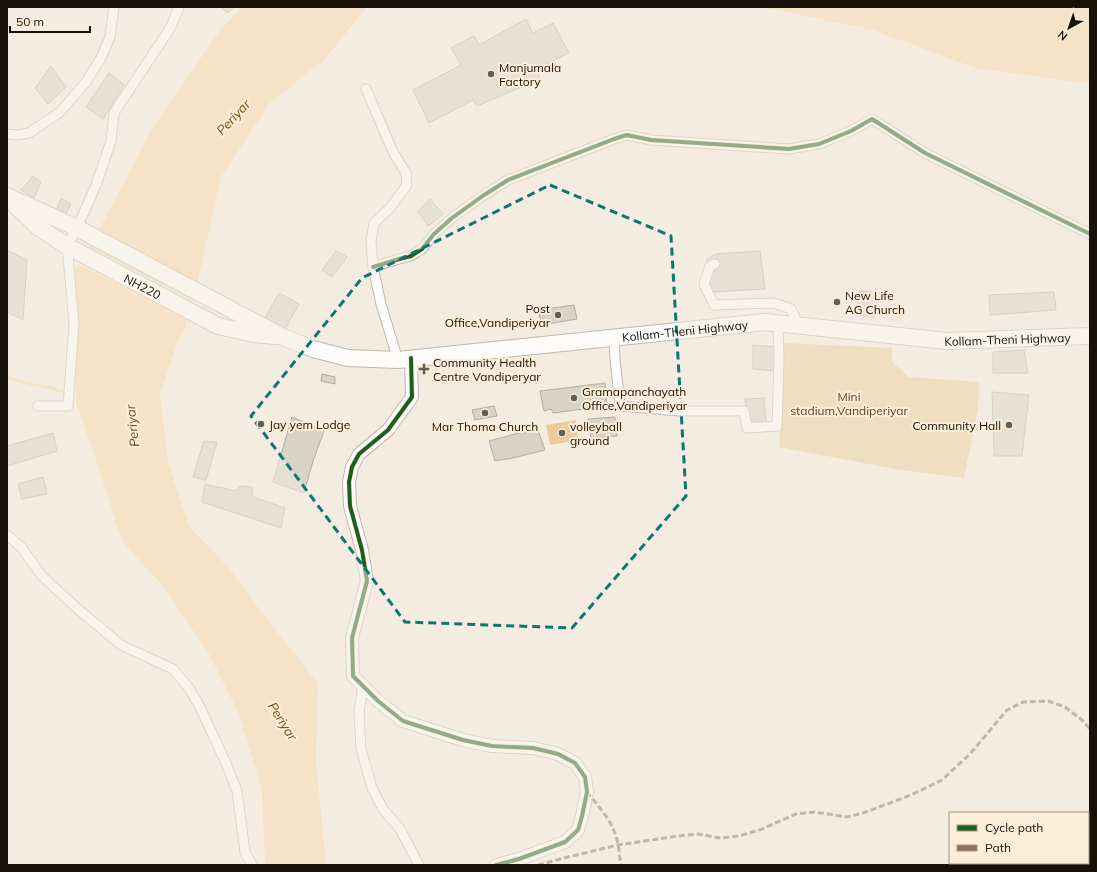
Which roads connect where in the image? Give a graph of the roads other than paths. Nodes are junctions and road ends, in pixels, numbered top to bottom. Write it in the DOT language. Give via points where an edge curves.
graph roads {
  1 [pos="114,7"];
  2 [pos="179,7"];
  3 [pos="366,89"];
  4 [pos="7,134"];
  5 [pos="7,197"];
  6 [pos="77,228"];
  7 [pos="1090,234"];
  8 [pos="67,246"];
  9 [pos="715,264"];
  10 [pos="373,267"];
  11 [pos="778,324"];
  12 [pos="799,326"];
  13 [pos="1090,336"];
  14 [pos="283,337"];
  15 [pos="614,338"];
  16 [pos="405,359"];
  17 [pos="38,406"];
  18 [pos="7,535"];
  19 [pos="363,686"];
  20 [pos="252,865"];
  21 [pos="419,865"];
  22 [pos="496,865"];
  1 -- 4 [label="street" via="110,37 86,82 60,112 28,133"];
  2 -- 6 [label="street" via="171,27 114,113 111,141 96,185"];
  3 -- 10 [label="street" via="406,173 407,185 390,208 374,223 371,241"];
  5 -- 6 [label="highway, NH220"];
  5 -- 8 [label="highway" via="38,226"];
  6 -- 8 [label="street"];
  6 -- 14 [label="highway, NH220"];
  7 -- 10 [label="street" via="925,153 872,119 819,144 789,149 651,140 627,135 508,180 452,218 412,256"];
  8 -- 14 [label="highway, NH220" via="218,326"];
  8 -- 17 [label="street" via="74,323 68,406"];
  9 -- 12 [label="street" via="710,266 704,284 714,305 774,303 791,309"];
  10 -- 16 [label="street" via="381,304"];
  11 -- 12 [label="highway, Kollam-Theni Highway"];
  11 -- 15 [label="highway, Kollam-Theni Highway" via="765,322"];
  11 -- 15 [label="street" via="777,426 772,427 747,428 744,411 680,411 620,406"];
  12 -- 13 [label="highway, Kollam-Theni Highway" via="947,341"];
  14 -- 16 [label="highway, Kollam-Theni Highway" via="313,349 348,358"];
  15 -- 16 [label="highway, Kollam-Theni Highway"];
  16 -- 19 [label="street" via="412,397 388,430 358,454 349,482 350,506 367,581 352,638 353,676"];
  18 -- 20 [label="street" via="21,547 42,576 79,610 121,645 173,669 189,688 237,791 245,852"];
  19 -- 21 [label="street" via="359,711 361,749 366,770 383,809 400,829"];
  19 -- 22 [label="street" via="403,721 463,740 492,746 533,748 558,754 575,763 585,777 587,792 578,830 565,842"];
}
